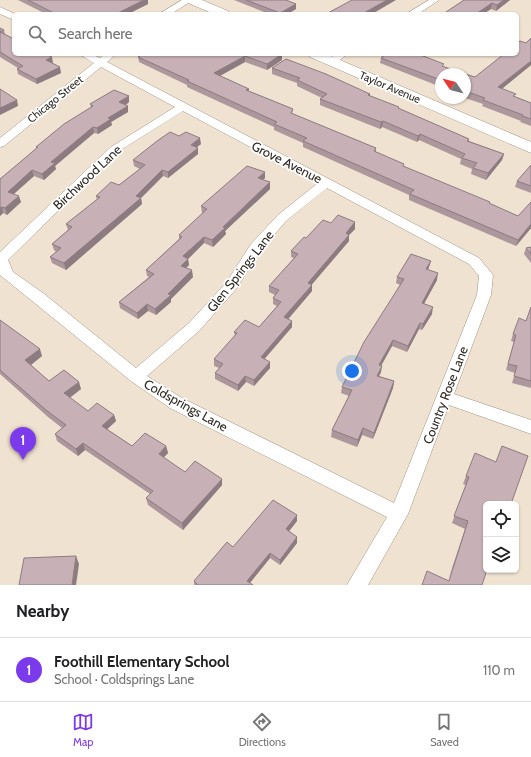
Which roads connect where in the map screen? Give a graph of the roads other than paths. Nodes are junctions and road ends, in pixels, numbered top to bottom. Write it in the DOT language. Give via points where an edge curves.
graph roads {
  1 [pos="190,0"];
  2 [pos="435,0"];
  3 [pos="0,10"];
  4 [pos="168,12"];
  5 [pos="219,12"];
  6 [pos="414,12"];
  7 [pos="12,16"];
  8 [pos="88,56"];
  9 [pos="108,56"];
  10 [pos="326,56"];
  11 [pos="337,58"];
  12 [pos="100,62"];
  13 [pos="182,107"];
  14 [pos="0,144"];
  15 [pos="531,148"];
  16 [pos="327,182"];
  17 [pos="1,259"];
  18 [pos="486,275"];
  19 [pos="136,377"];
  20 [pos="444,397"];
  21 [pos="531,427"];
  22 [pos="399,514"];
  23 [pos="357,585"];
  1 -- 4 [label="street"];
  1 -- 5 [label="street"];
  2 -- 6 [label="street"];
  3 -- 7 [label="street"];
  8 -- 12 [label="street, Grove Avenue"];
  9 -- 12 [label="street, Chicago Street"];
  10 -- 11 [label="street, Taylor Avenue"];
  11 -- 15 [label="street, Taylor Avenue"];
  12 -- 13 [label="street, Grove Avenue"];
  12 -- 14 [label="street, Chicago Street"];
  13 -- 16 [label="street, Grove Avenue"];
  13 -- 17 [label="street, Birchwood Lane" via="115,149"];
  16 -- 18 [label="street, Grove Avenue" via="474,261"];
  16 -- 19 [label="street, Glen Springs Lane" via="282,218 256,247 231,286 194,327"];
  17 -- 19 [label="street, Coldsprings Lane" via="6,275 38,297"];
  18 -- 20 [label="street, Country Rose Lane" via="484,295"];
  19 -- 22 [label="street, Coldsprings Lane" via="176,403"];
  20 -- 21 [label="street"];
  20 -- 22 [label="street, Country Rose Lane"];
  22 -- 23 [label="street, Country Rose Lane"];
}
